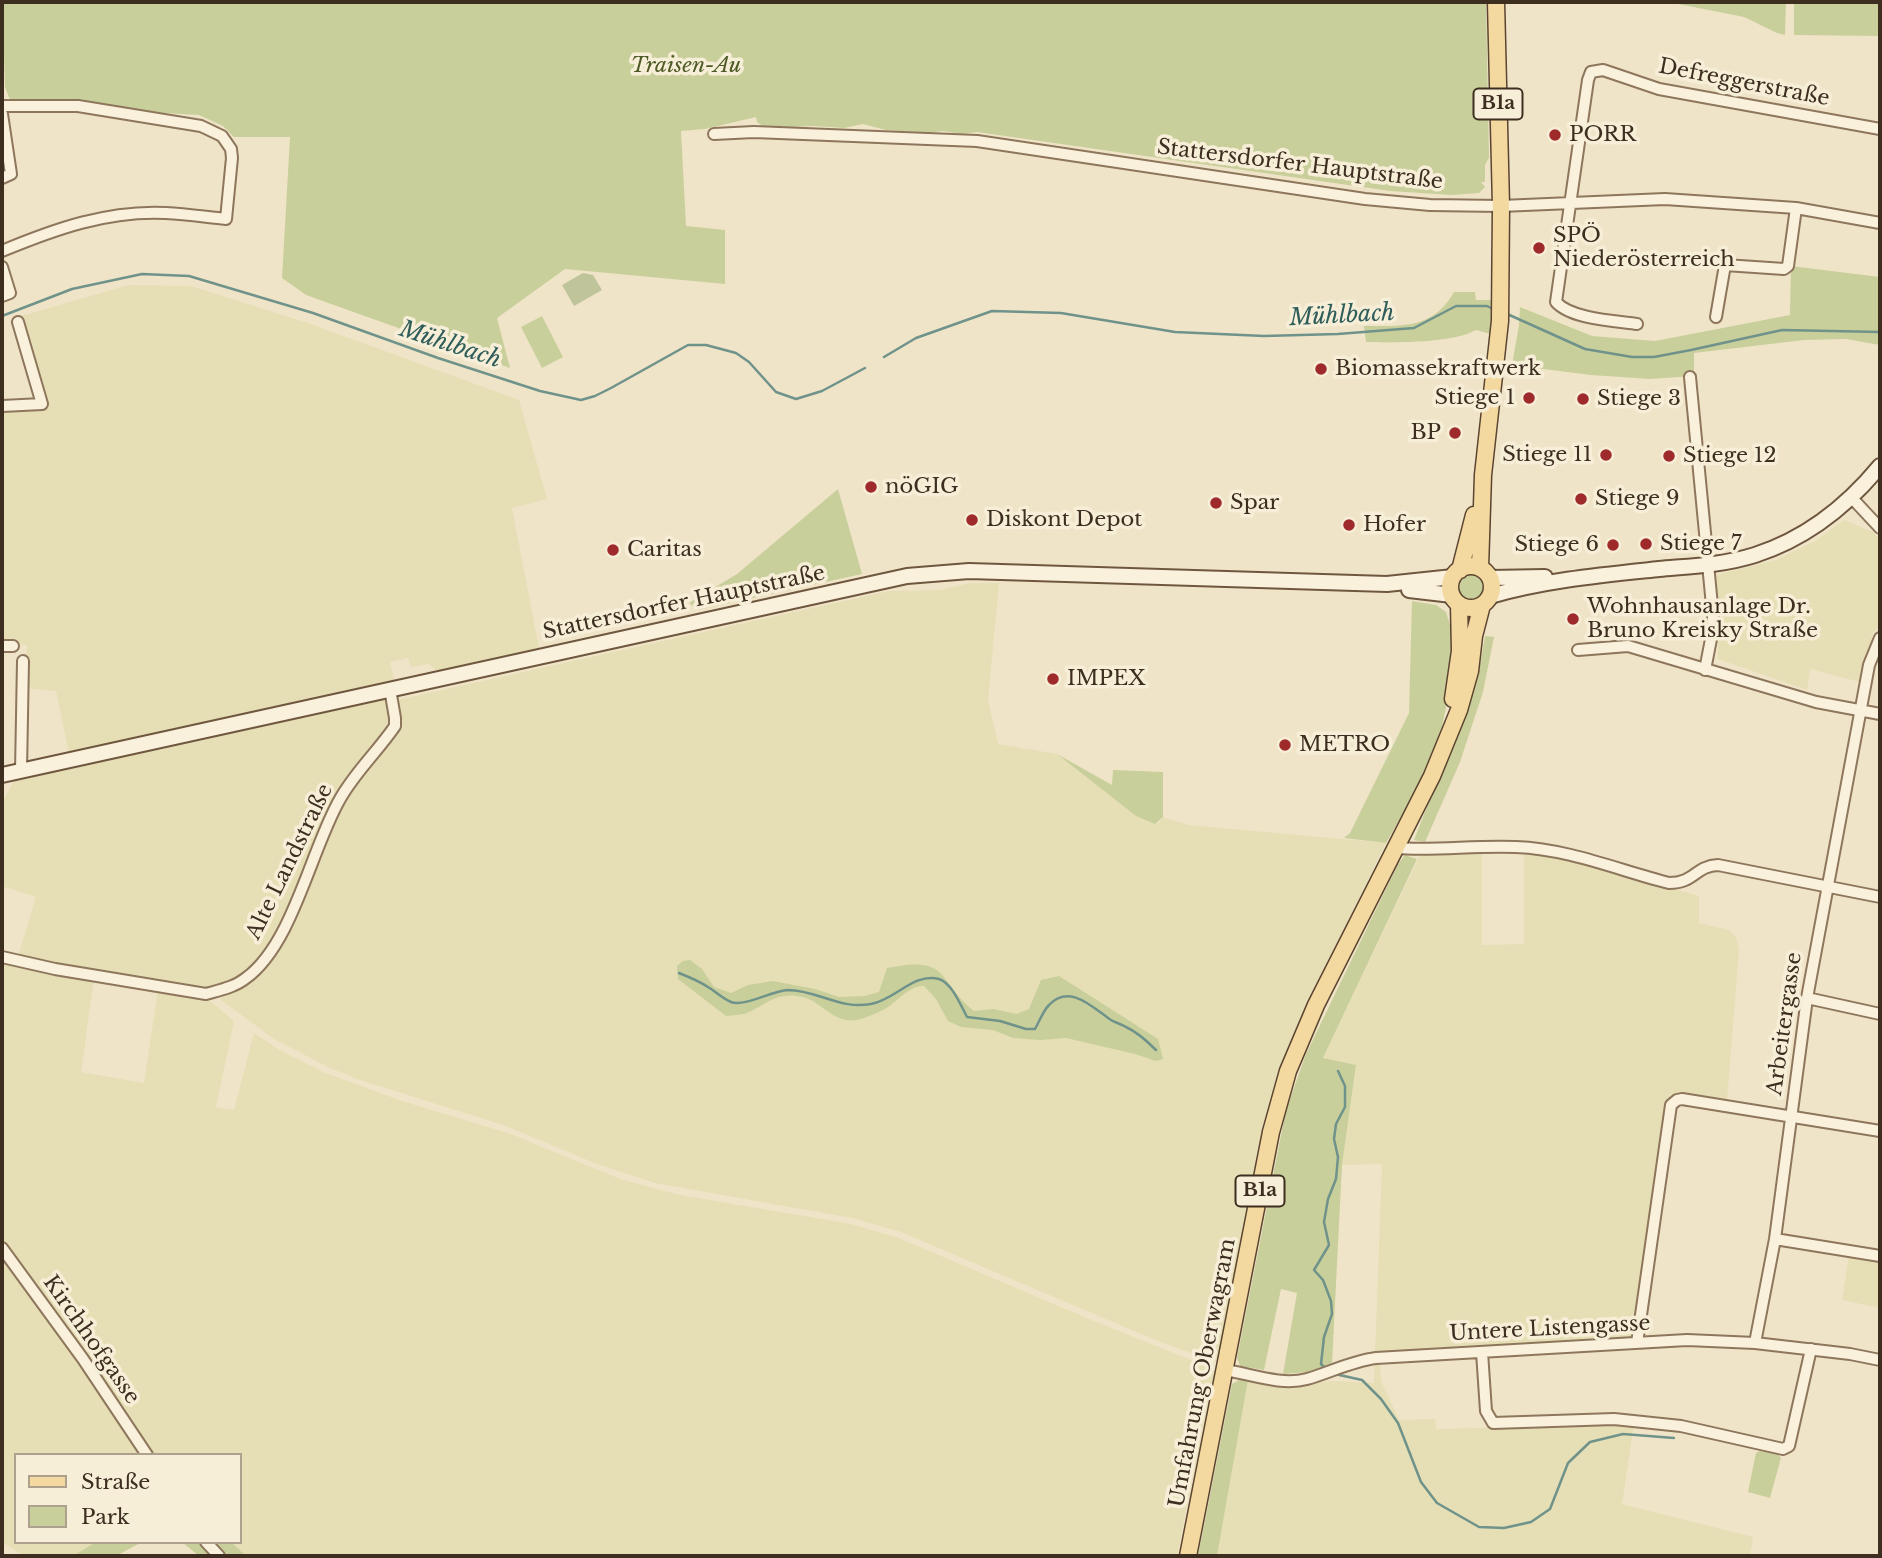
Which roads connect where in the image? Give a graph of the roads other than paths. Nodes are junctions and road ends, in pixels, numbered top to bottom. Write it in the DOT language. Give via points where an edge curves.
graph roads {
  1 [pos="1496,2"];
  2 [pos="2,106"];
  3 [pos="2,114"];
  4 [pos="1880,128"];
  5 [pos="714,134"];
  6 [pos="2,178"];
  7 [pos="1570,201"];
  8 [pos="1501,206"];
  9 [pos="1796,208"];
  10 [pos="1880,223"];
  11 [pos="2,251"];
  12 [pos="2,267"];
  13 [pos="6,295"];
  14 [pos="1716,317"];
  15 [pos="18,322"];
  16 [pos="1637,324"];
  17 [pos="1690,377"];
  18 [pos="2,406"];
  19 [pos="1880,466"];
  20 [pos="1483,475"];
  21 [pos="1852,497"];
  22 [pos="1880,528"];
  23 [pos="1708,566"];
  24 [pos="1456,573"];
  25 [pos="1485,573"];
  26 [pos="1561,579"];
  27 [pos="1387,584"];
  28 [pos="1456,599"];
  29 [pos="1486,601"];
  30 [pos="1880,638"];
  31 [pos="1578,650"];
  32 [pos="23,661"];
  33 [pos="1705,670"];
  34 [pos="390,689"];
  35 [pos="1455,709"];
  36 [pos="1861,712"];
  37 [pos="1880,714"];
  38 [pos="21,771"];
  39 [pos="2,775"];
  40 [pos="1396,848"];
  41 [pos="1826,886"];
  42 [pos="1880,897"];
  43 [pos="2,957"];
  44 [pos="1807,998"];
  45 [pos="1880,1014"];
  46 [pos="1791,1115"];
  47 [pos="1880,1131"];
  48 [pos="1775,1239"];
  49 [pos="2,1248"];
  50 [pos="1880,1256"];
  51 [pos="1637,1343"];
  52 [pos="1755,1343"];
  53 [pos="1811,1349"];
  54 [pos="1482,1352"];
  55 [pos="1880,1360"];
  56 [pos="1225,1370"];
  57 [pos="146,1453"];
  58 [pos="1188,1556"];
  1 -- 8 [label="main road, B1a"];
  2 -- 11 [label="street" via="78,106 201,126 222,136 232,158 226,219 165,213 107,216"];
  3 -- 6 [label="street" via="11,174"];
  4 -- 7 [label="street, Defreggerstraße" via="1659,89 1603,70 1593,71"];
  5 -- 8 [label="street, Stattersdorfer Hauptstraße" via="977,141 1365,199"];
  7 -- 8 [label="street, Stattersdorfer Hauptstraße"];
  7 -- 9 [label="street, Stattersdorfer Hauptstraße" via="1665,199"];
  7 -- 16 [label="street" via="1556,302 1574,314"];
  8 -- 20 [label="main road, B1a" via="1500,321"];
  9 -- 10 [label="street, Stattersdorfer Hauptstraße"];
  9 -- 14 [label="street" via="1788,266 1725,265"];
  12 -- 13 [label="street"];
  15 -- 18 [label="street" via="42,404"];
  17 -- 23 [label="street"];
  19 -- 21 [label="main road"];
  20 -- 24 [label="main road, B1a"];
  20 -- 25 [label="main road, B1a"];
  21 -- 22 [label="street"];
  21 -- 23 [label="main road" via="1824,520 1780,545"];
  23 -- 26 [label="main road"];
  23 -- 33 [label="street" via="1713,616"];
  24 -- 25 [label="main road" via="1469,566"];
  24 -- 27 [label="main road, Stattersdorfer Hauptstraße"];
  24 -- 28 [label="main road, B1a" via="1451,583"];
  25 -- 26 [label="main road"];
  25 -- 29 [label="main road, B1a" via="1492,584"];
  26 -- 29 [label="main road"];
  27 -- 28 [label="main road, Stattersdorfer Hauptstraße"];
  27 -- 34 [label="main road, Stattersdorfer Hauptstraße" via="969,571 906,576"];
  28 -- 29 [label="main road" via="1471,608"];
  28 -- 35 [label="main road, B1a" via="1460,651"];
  29 -- 35 [label="main road, B1a" via="1474,636 1470,671"];
  30 -- 36 [label="street, Arbeitergasse" via="1869,665"];
  31 -- 33 [label="street" via="1628,646"];
  32 -- 38 [label="street"];
  33 -- 36 [label="street"];
  34 -- 38 [label="main road, Stattersdorfer Hauptstraße"];
  34 -- 43 [label="street, Alte Landstraße" via="395,726 339,799 291,915 269,954 245,979 206,994"];
  35 -- 40 [label="main road, B1a" via="1432,776"];
  36 -- 37 [label="street"];
  36 -- 41 [label="street, Arbeitergasse"];
  38 -- 39 [label="main road, Stattersdorfer Hauptstraße"];
  40 -- 41 [label="street" via="1543,849 1669,883 1689,879 1706,865 1718,865"];
  40 -- 56 [label="main road, Umfahrung Oberwagram / B1a" via="1316,1005 1288,1071 1271,1132"];
  41 -- 42 [label="street"];
  41 -- 44 [label="street, Arbeitergasse"];
  44 -- 45 [label="street"];
  44 -- 46 [label="street, Arbeitergasse"];
  46 -- 47 [label="street"];
  46 -- 48 [label="street, Arbeitergasse"];
  46 -- 51 [label="street" via="1679,1099 1671,1105"];
  48 -- 50 [label="street"];
  48 -- 52 [label="street, Arbeitergasse"];
  49 -- 57 [label="street, Kirchhofgasse"];
  51 -- 52 [label="street, Untere Listengasse"];
  51 -- 54 [label="street, Untere Listengasse"];
  52 -- 53 [label="street, Untere Listengasse"];
  53 -- 54 [label="street" via="1787,1448 1681,1426 1614,1419 1493,1423 1486,1411"];
  53 -- 55 [label="street, Untere Listengasse"];
  54 -- 56 [label="street, Untere Listengasse" via="1376,1358 1307,1379"];
  56 -- 58 [label="main road, Umfahrung Oberwagram / B1a"];
}
